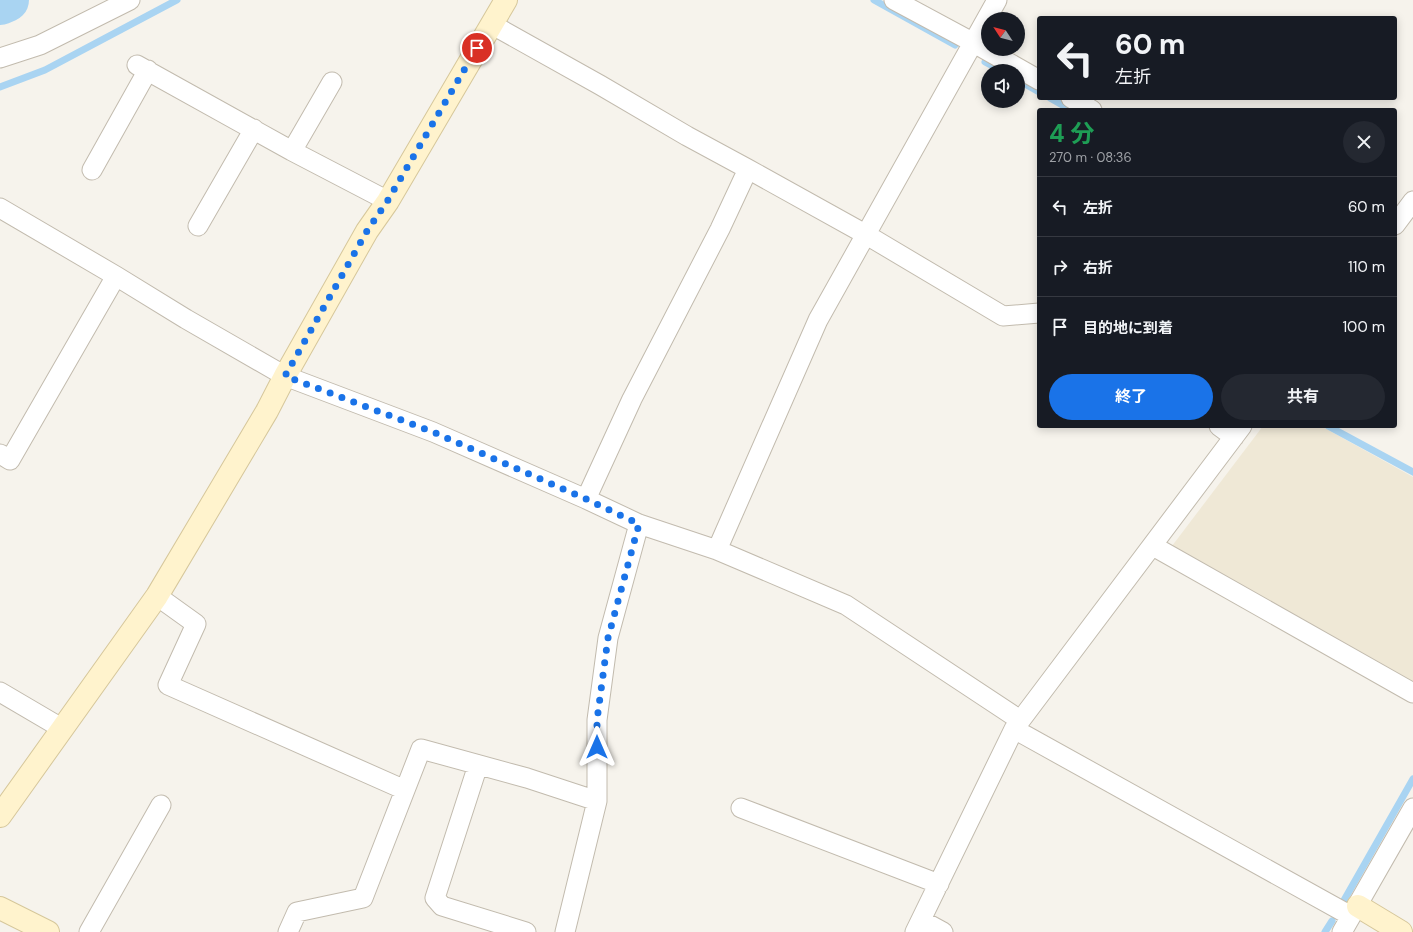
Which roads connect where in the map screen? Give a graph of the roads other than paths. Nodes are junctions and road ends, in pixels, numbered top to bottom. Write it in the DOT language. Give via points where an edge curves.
graph roads {
  1 [pos="130,0"];
  2 [pos="506,0"];
  3 [pos="894,0"];
  4 [pos="997,0"];
  5 [pos="491,24"];
  6 [pos="974,43"];
  7 [pos="0,58"];
  8 [pos="1037,79"];
  9 [pos="332,82"];
  10 [pos="1074,100"];
  11 [pos="1088,108"];
  12 [pos="254,129"];
  13 [pos="292,151"];
  14 [pos="748,169"];
  15 [pos="92,170"];
  16 [pos="388,200"];
  17 [pos="1413,201"];
  18 [pos="0,208"];
  19 [pos="1403,223"];
  20 [pos="198,226"];
  21 [pos="865,234"];
  22 [pos="116,276"];
  23 [pos="1037,314"];
  24 [pos="285,376"];
  25 [pos="1232,430"];
  26 [pos="0,454"];
  27 [pos="586,499"];
  28 [pos="639,524"];
  29 [pos="1152,546"];
  30 [pos="717,550"];
  31 [pos="157,596"];
  32 [pos="0,692"];
  33 [pos="1413,693"];
  34 [pos="1017,725"];
  35 [pos="63,729"];
  36 [pos="478,765"];
  37 [pos="405,790"];
  38 [pos="597,801"];
  39 [pos="161,805"];
  40 [pos="741,808"];
  41 [pos="1413,808"];
  42 [pos="0,816"];
  43 [pos="939,884"];
  44 [pos="0,908"];
  45 [pos="1350,918"];
  46 [pos="918,926"];
  47 [pos="48,932"];
  48 [pos="89,932"];
  49 [pos="288,932"];
  50 [pos="526,932"];
  51 [pos="565,932"];
  52 [pos="943,932"];
  53 [pos="1401,932"];
  1 -- 7 [label="street" via="40,45"];
  2 -- 5 [label="street"];
  3 -- 6 [label="street"];
  4 -- 6 [label="street"];
  5 -- 14 [label="street"];
  5 -- 16 [label="street"];
  6 -- 8 [label="street"];
  6 -- 21 [label="street"];
  9 -- 13 [label="street"];
  10 -- 11 [label="street"];
  12 -- 13 [label="street"];
  12 -- 15 [label="street" via="143,68"];
  12 -- 20 [label="street"];
  13 -- 16 [label="street"];
  14 -- 21 [label="street"];
  14 -- 27 [label="street" via="720,229 632,399"];
  16 -- 24 [label="street" via="367,231"];
  17 -- 19 [label="street"];
  18 -- 22 [label="street"];
  21 -- 23 [label="street" via="1003,316"];
  21 -- 30 [label="street" via="818,320"];
  22 -- 24 [label="street"];
  22 -- 26 [label="street" via="10,460"];
  24 -- 27 [label="street" via="433,432"];
  24 -- 31 [label="street" via="268,411"];
  25 -- 29 [label="street"];
  27 -- 28 [label="street"];
  28 -- 30 [label="street"];
  28 -- 38 [label="street" via="608,638 597,720"];
  29 -- 33 [label="street"];
  29 -- 34 [label="street"];
  30 -- 34 [label="street" via="846,604"];
  31 -- 35 [label="street"];
  31 -- 37 [label="street" via="196,624 168,685"];
  32 -- 35 [label="street"];
  34 -- 43 [label="street"];
  34 -- 45 [label="street"];
  35 -- 42 [label="street"];
  36 -- 37 [label="street" via="421,748"];
  36 -- 38 [label="street"];
  36 -- 50 [label="street" via="435,898 442,906"];
  37 -- 49 [label="street" via="363,898 297,912"];
  38 -- 51 [label="street"];
  39 -- 48 [label="street"];
  40 -- 43 [label="street"];
  41 -- 45 [label="street"];
  43 -- 46 [label="street"];
  44 -- 47 [label="street"];
  45 -- 53 [label="street"];
  46 -- 52 [label="street"];
}
